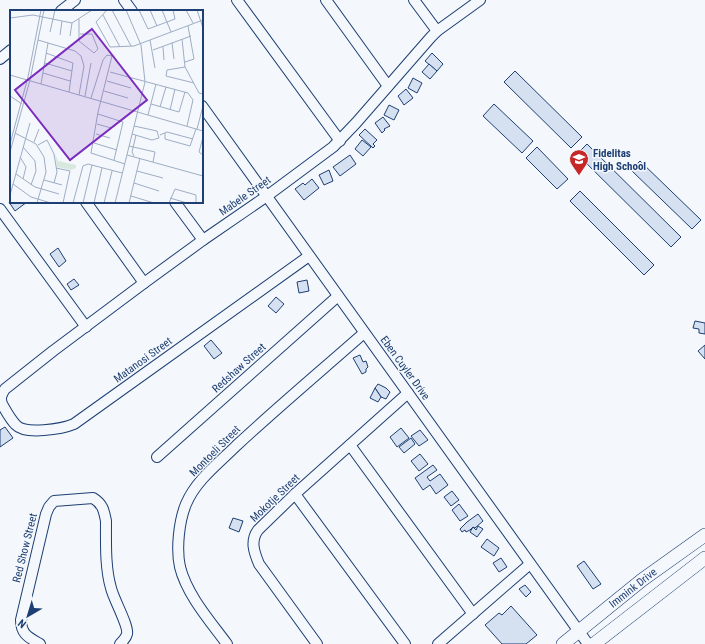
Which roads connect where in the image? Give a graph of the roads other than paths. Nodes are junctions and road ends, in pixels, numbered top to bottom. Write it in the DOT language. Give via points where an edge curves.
graph roads {
  1 [pos="75,0"];
  2 [pos="124,0"];
  3 [pos="238,0"];
  4 [pos="326,0"];
  5 [pos="414,0"];
  6 [pos="480,0"];
  7 [pos="62,10"];
  8 [pos="131,10"];
  9 [pos="437,31"];
  10 [pos="10,51"];
  11 [pos="0,59"];
  12 [pos="388,86"];
  13 [pos="203,107"];
  14 [pos="340,141"];
  15 [pos="267,196"];
  16 [pos="87,203"];
  17 [pos="176,203"];
  18 [pos="0,209"];
  19 [pos="203,240"];
  20 [pos="309,256"];
  21 [pos="144,284"];
  22 [pos="338,296"];
  23 [pos="86,327"];
  24 [pos="364,333"];
  25 [pos="5,390"];
  26 [pos="408,393"];
  27 [pos="350,445"];
  28 [pos="157,457"];
  29 [pos="295,494"];
  30 [pos="705,535"];
  31 [pos="705,558"];
  32 [pos="530,564"];
  33 [pos="473,614"];
  34 [pos="578,631"];
  35 [pos="40,644"];
  36 [pos="120,644"];
  37 [pos="227,644"];
  38 [pos="317,644"];
  39 [pos="405,644"];
  40 [pos="438,644"];
  41 [pos="563,644"];
  42 [pos="588,644"];
  43 [pos="594,644"];
  1 -- 7 [label="street"];
  2 -- 8 [label="street"];
  3 -- 14 [label="street"];
  4 -- 12 [label="street"];
  5 -- 9 [label="street"];
  6 -- 9 [label="street, Mabele Street"];
  9 -- 12 [label="street, Mabele Street"];
  10 -- 11 [label="street"];
  12 -- 14 [label="street, Mabele Street"];
  13 -- 15 [label="street, Eben Cuyler Drive"];
  14 -- 15 [label="street, Mabele Street"];
  15 -- 19 [label="street, Mabele Street"];
  15 -- 20 [label="street, Eben Cuyler Drive"];
  16 -- 21 [label="street"];
  17 -- 19 [label="street"];
  18 -- 23 [label="street"];
  19 -- 21 [label="street, Mabele Street"];
  20 -- 22 [label="street, Eben Cuyler Drive"];
  20 -- 25 [label="street, Matanosi Street" via="74,424 61,429 26,430 16,427 0,400"];
  21 -- 23 [label="street, Mabele Street"];
  22 -- 24 [label="street, Eben Cuyler Drive"];
  22 -- 28 [label="street, Redshaw Street"];
  23 -- 25 [label="street, Mabele Street"];
  24 -- 26 [label="street, Eben Cuyler Drive"];
  24 -- 37 [label="street, Montoeli Street" via="257,426 206,475 186,503 179,540 180,566 184,581"];
  26 -- 27 [label="street, Mokotje Street"];
  26 -- 32 [label="street, Eben Cuyler Drive"];
  27 -- 29 [label="street, Mokotje Street"];
  27 -- 33 [label="street"];
  29 -- 38 [label="street, Mokotje Street" via="258,530 253,547 259,564"];
  29 -- 39 [label="street"];
  30 -- 34 [label="main road, Immink Drive" via="642,580"];
  31 -- 43 [label="main road, Immink Drive"];
  32 -- 33 [label="street"];
  32 -- 34 [label="street, Eben Cuyler Drive"];
  33 -- 40 [label="street"];
  34 -- 41 [label="main road, Immink Drive"];
  34 -- 42 [label="street, Eben Cuyler Drive"];
  35 -- 36 [label="street, Red Show Street" via="23,632 21,620 46,514 54,501 93,498 104,511 109,579 126,627 127,634"];
}
